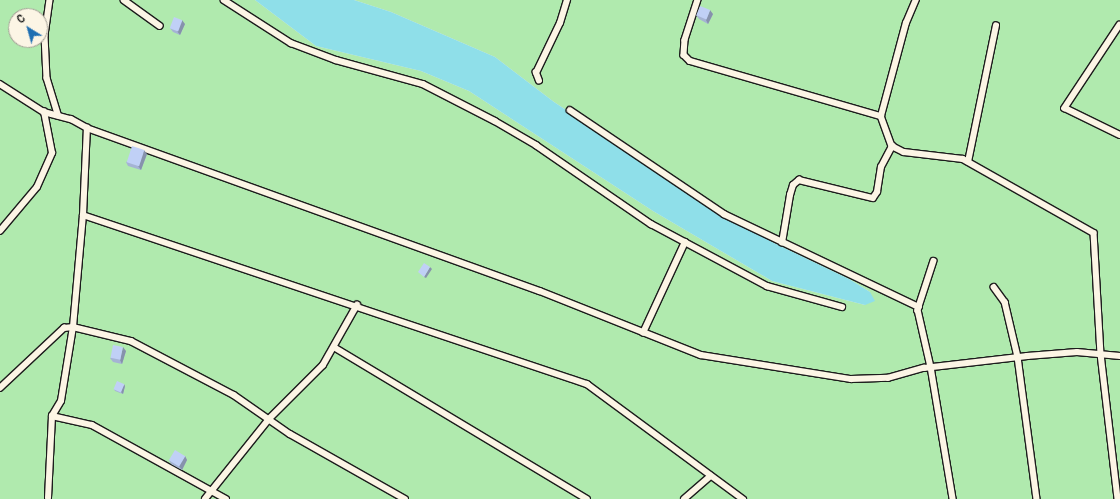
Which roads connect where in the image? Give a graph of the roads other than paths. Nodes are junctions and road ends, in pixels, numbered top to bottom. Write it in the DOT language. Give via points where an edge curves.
graph roads {
  1 [pos="50,0"];
  2 [pos="124,0"];
  3 [pos="224,0"];
  4 [pos="567,0"];
  5 [pos="698,0"];
  6 [pos="916,0"];
  7 [pos="1120,25"];
  8 [pos="160,26"];
  9 [pos="996,26"];
  10 [pos="539,81"];
  11 [pos="0,84"];
  12 [pos="570,110"];
  13 [pos="44,112"];
  14 [pos="58,115"];
  15 [pos="881,116"];
  16 [pos="87,128"];
  17 [pos="1120,135"];
  18 [pos="892,146"];
  19 [pos="968,162"];
  20 [pos="83,215"];
  21 [pos="0,231"];
  22 [pos="685,242"];
  23 [pos="782,243"];
  24 [pos="934,261"];
  25 [pos="994,287"];
  26 [pos="357,305"];
  27 [pos="842,307"];
  28 [pos="919,307"];
  29 [pos="73,327"];
  30 [pos="643,333"];
  31 [pos="334,347"];
  32 [pos="1101,354"];
  33 [pos="1120,356"];
  34 [pos="1018,357"];
  35 [pos="931,367"];
  36 [pos="0,388"];
  37 [pos="52,416"];
  38 [pos="269,419"];
  39 [pos="710,476"];
  40 [pos="212,491"];
  41 [pos="48,498"];
  42 [pos="205,499"];
  43 [pos="226,499"];
  44 [pos="405,499"];
  45 [pos="587,499"];
  46 [pos="684,499"];
  47 [pos="743,499"];
  48 [pos="953,499"];
  49 [pos="1037,499"];
  50 [pos="1118,499"];
  1 -- 14 [label="lane" via="45,36 47,78"];
  2 -- 8 [label="lane"];
  3 -- 22 [label="lane" via="291,43 336,60 423,84 495,121 536,145 651,224"];
  4 -- 10 [label="lane" via="560,23 536,73"];
  5 -- 15 [label="lane" via="684,40 684,55 690,61"];
  6 -- 15 [label="lane" via="906,23"];
  7 -- 17 [label="lane" via="1065,108"];
  9 -- 19 [label="lane"];
  11 -- 13 [label="lane"];
  12 -- 23 [label="lane" via="724,214"];
  13 -- 14 [label="lane"];
  13 -- 21 [label="lane" via="52,153 37,186"];
  14 -- 16 [label="lane"];
  15 -- 18 [label="lane"];
  16 -- 20 [label="lane"];
  16 -- 30 [label="lane" via="546,294"];
  18 -- 19 [label="lane" via="904,152 963,159"];
  18 -- 23 [label="lane" via="881,167 877,192 873,198 799,180 790,195"];
  19 -- 32 [label="lane" via="1094,233"];
  20 -- 26 [label="lane"];
  20 -- 29 [label="lane"];
  22 -- 27 [label="lane" via="767,286"];
  22 -- 30 [label="lane"];
  23 -- 28 [label="lane"];
  24 -- 28 [label="lane"];
  25 -- 34 [label="lane" via="1005,302"];
  26 -- 31 [label="lane"];
  26 -- 39 [label="lane" via="586,384"];
  28 -- 35 [label="lane"];
  29 -- 36 [label="lane" via="57,334"];
  29 -- 37 [label="lane" via="61,401"];
  29 -- 38 [label="lane" via="138,344 234,394"];
  30 -- 35 [label="lane" via="701,355 851,379 888,378"];
  31 -- 38 [label="lane" via="324,365"];
  31 -- 45 [label="lane"];
  32 -- 33 [label="lane"];
  32 -- 34 [label="lane" via="1077,352"];
  32 -- 50 [label="lane"];
  34 -- 35 [label="lane"];
  34 -- 49 [label="lane"];
  35 -- 48 [label="lane"];
  37 -- 40 [label="lane" via="92,425"];
  37 -- 41 [label="lane"];
  38 -- 40 [label="lane"];
  38 -- 44 [label="lane" via="290,434"];
  39 -- 46 [label="lane"];
  39 -- 47 [label="lane"];
  40 -- 42 [label="lane"];
  40 -- 43 [label="lane"];
}
